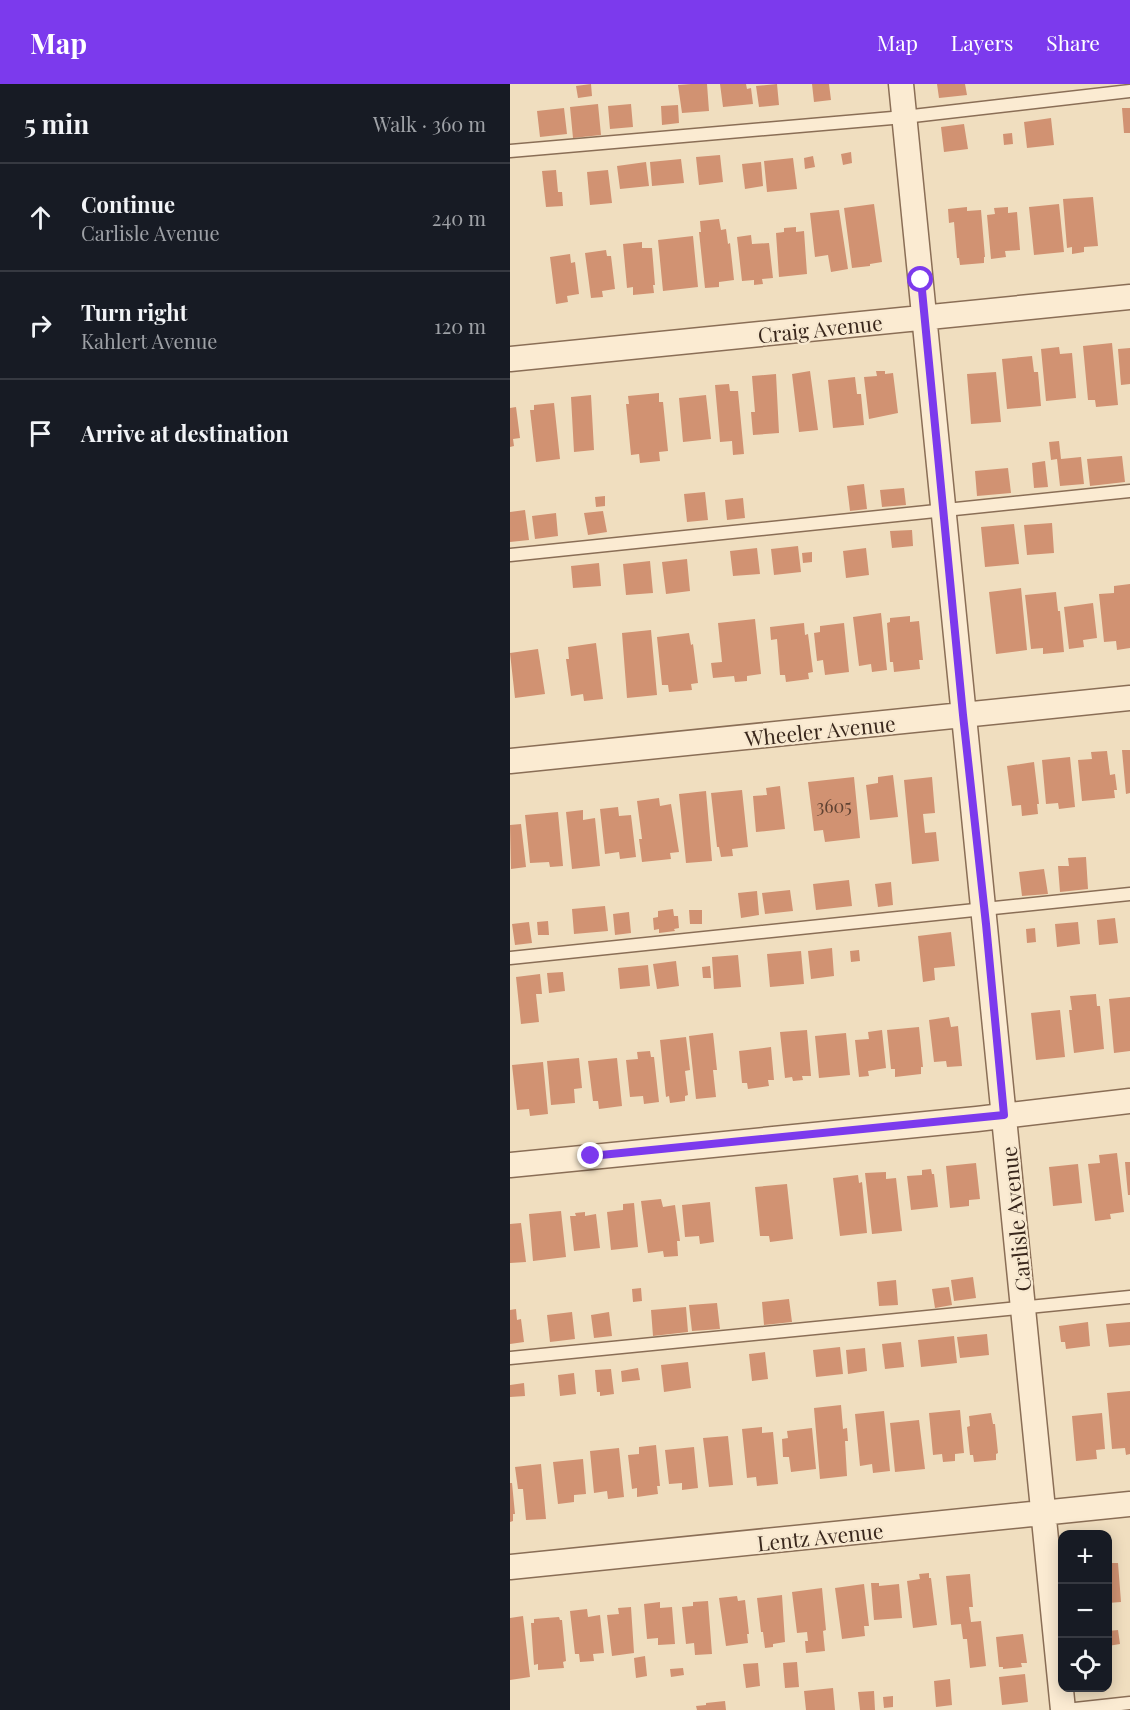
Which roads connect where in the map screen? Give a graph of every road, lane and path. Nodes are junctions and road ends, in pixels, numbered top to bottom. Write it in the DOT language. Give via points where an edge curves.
graph roads {
  1 [pos="901,84"];
  2 [pos="1130,91"];
  3 [pos="904,117"];
  4 [pos="510,151"];
  5 [pos="1130,297"];
  6 [pos="924,317"];
  7 [pos="510,359"];
  8 [pos="1130,491"];
  9 [pos="943,511"];
  10 [pos="510,555"];
  11 [pos="1130,698"];
  12 [pos="963,715"];
  13 [pos="510,761"];
  14 [pos="1130,894"];
  15 [pos="984,908"];
  16 [pos="510,958"];
  17 [pos="1130,1101"];
  18 [pos="1004,1115"];
  19 [pos="510,1165"];
  20 [pos="1130,1297"];
  21 [pos="1024,1307"];
  22 [pos="510,1358"];
  23 [pos="1130,1504"];
  24 [pos="1043,1513"];
  25 [pos="510,1567"];
  26 [pos="1130,1702"];
  27 [pos="1065,1710"];
  1 -- 3 [label="street, Carlisle Avenue"];
  2 -- 3 [label="lane"];
  3 -- 4 [label="lane"];
  3 -- 6 [label="street, Carlisle Avenue"];
  5 -- 6 [label="street, Craig Avenue"];
  6 -- 7 [label="street, Craig Avenue"];
  6 -- 9 [label="street, Carlisle Avenue"];
  8 -- 9 [label="lane"];
  9 -- 10 [label="lane"];
  9 -- 12 [label="street, Carlisle Avenue"];
  11 -- 12 [label="street, Wheeler Avenue"];
  12 -- 13 [label="street, Wheeler Avenue"];
  12 -- 15 [label="street, Carlisle Avenue"];
  14 -- 15 [label="lane"];
  15 -- 16 [label="lane"];
  15 -- 18 [label="street, Carlisle Avenue"];
  17 -- 18 [label="street"];
  18 -- 19 [label="street"];
  18 -- 21 [label="street, Carlisle Avenue"];
  20 -- 21 [label="lane"];
  21 -- 22 [label="lane"];
  21 -- 24 [label="street, Carlisle Avenue"];
  23 -- 24 [label="street, Lentz Avenue"];
  24 -- 25 [label="street, Lentz Avenue"];
  24 -- 27 [label="street, Carlisle Avenue"];
  26 -- 27 [label="lane"];
}
